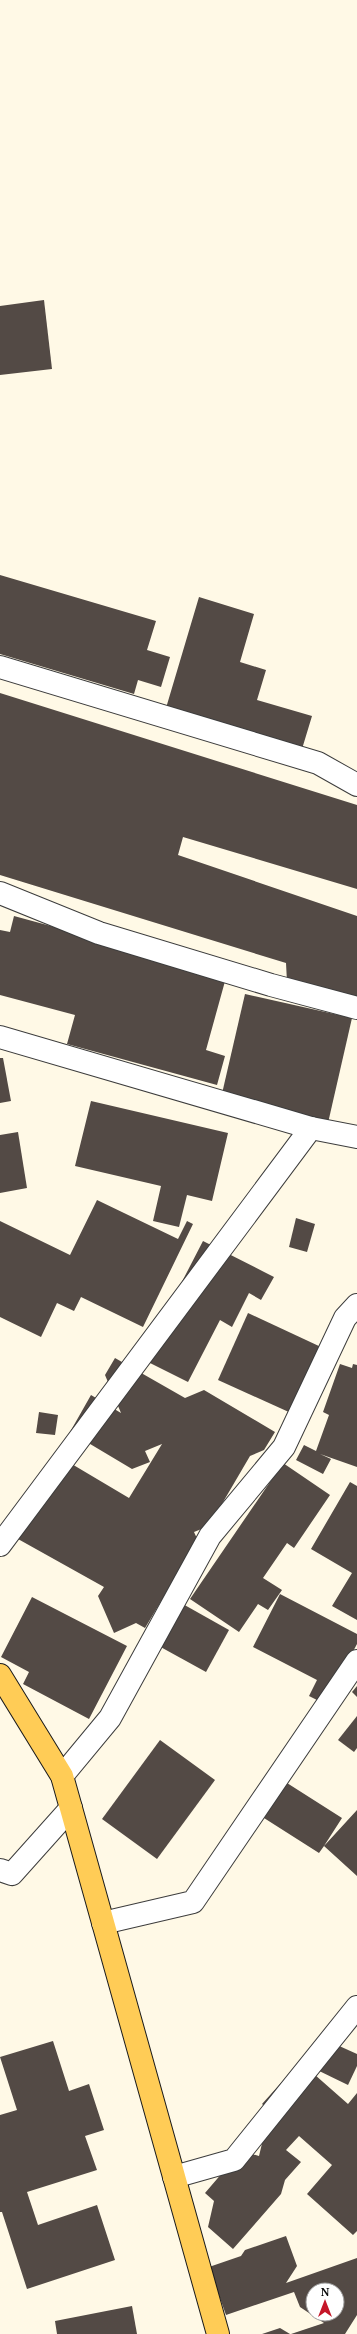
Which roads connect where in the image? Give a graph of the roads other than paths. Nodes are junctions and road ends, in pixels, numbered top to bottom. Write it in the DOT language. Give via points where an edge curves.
graph roads {
  1 [pos="0,667"];
  2 [pos="357,785"];
  3 [pos="0,893"];
  4 [pos="357,1008"];
  5 [pos="0,1037"];
  6 [pos="311,1128"];
  7 [pos="357,1136"];
  8 [pos="357,1305"];
  9 [pos="0,1545"];
  10 [pos="357,1661"];
  11 [pos="0,1675"];
  12 [pos="62,1776"];
  13 [pos="71,1808"];
  14 [pos="0,1870"];
  15 [pos="103,1923"];
  16 [pos="357,2007"];
  17 [pos="174,2177"];
  18 [pos="218,2334"];
  1 -- 2 [label="street" via="318,763"];
  3 -- 4 [label="street" via="99,933"];
  5 -- 6 [label="street"];
  6 -- 7 [label="street"];
  6 -- 9 [label="street"];
  8 -- 12 [label="street" via="345,1318 284,1446 210,1536 110,1718"];
  10 -- 15 [label="street" via="193,1902"];
  11 -- 12 [label="main road"];
  12 -- 13 [label="main road"];
  13 -- 14 [label="street" via="12,1874"];
  13 -- 15 [label="main road"];
  15 -- 17 [label="main road"];
  16 -- 17 [label="street" via="234,2160"];
  17 -- 18 [label="main road"];
}
